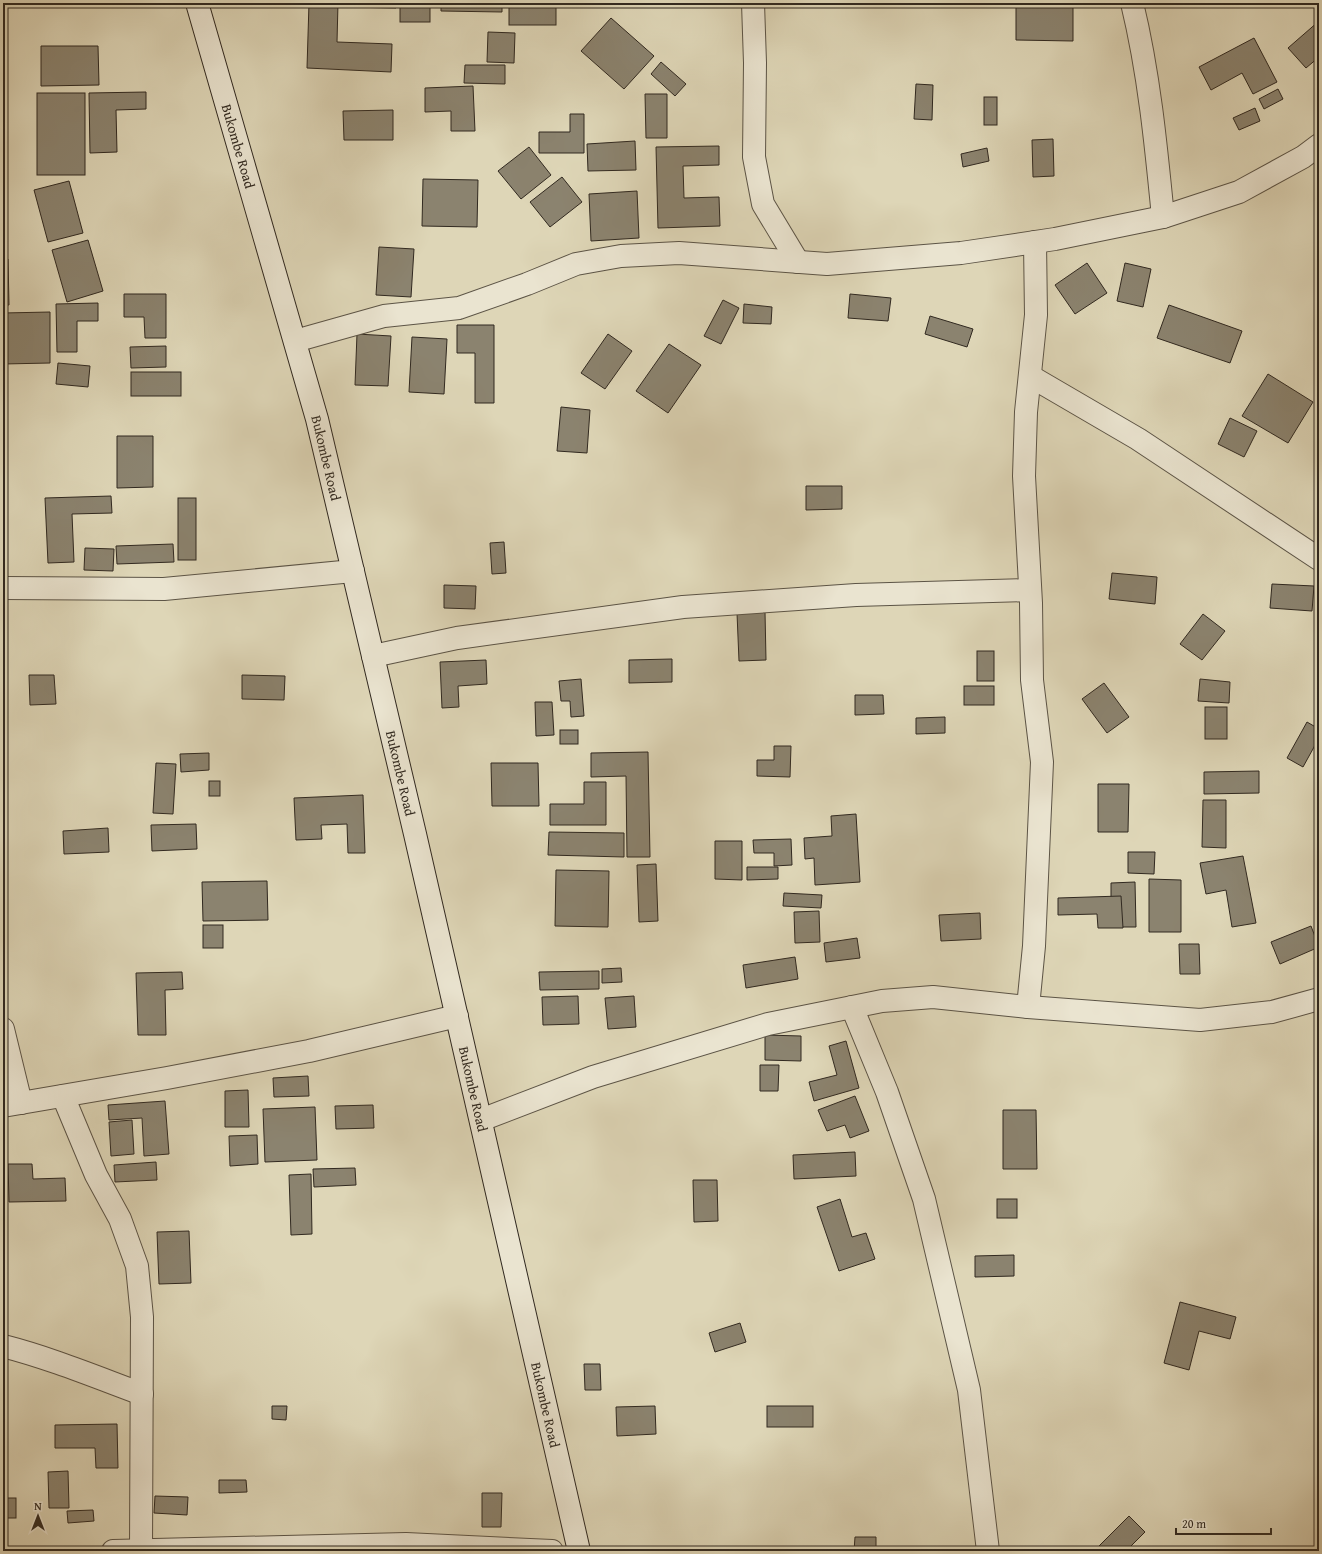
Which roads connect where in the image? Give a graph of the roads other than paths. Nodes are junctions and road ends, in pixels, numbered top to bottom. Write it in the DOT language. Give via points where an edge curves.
graph roads {
  1 [pos="197,3"];
  2 [pos="753,3"];
  3 [pos="1132,3"];
  4 [pos="1319,145"];
  5 [pos="1163,217"];
  6 [pos="1035,242"];
  7 [pos="798,262"];
  8 [pos="295,341"];
  9 [pos="1030,376"];
  10 [pos="1319,559"];
  11 [pos="353,571"];
  12 [pos="3,588"];
  13 [pos="1030,590"];
  14 [pos="373,656"];
  15 [pos="1319,999"];
  16 [pos="852,1007"];
  17 [pos="1028,1007"];
  18 [pos="457,1016"];
  19 [pos="3,1029"];
  20 [pos="63,1096"];
  21 [pos="12,1105"];
  22 [pos="481,1120"];
  23 [pos="3,1346"];
  24 [pos="142,1394"];
  25 [pos="451,1548"];
  26 [pos="151,1550"];
  27 [pos="113,1551"];
  28 [pos="552,1551"];
  29 [pos="579,1551"];
  30 [pos="988,1551"];
  1 -- 8 [label="street, Bukombe Road"];
  2 -- 7 [label="street" via="754,157 763,204"];
  3 -- 5 [label="street" via="1143,51"];
  4 -- 5 [label="street" via="1303,157 1239,192"];
  5 -- 6 [label="street"];
  6 -- 7 [label="street" via="953,254 827,264"];
  6 -- 9 [label="street" via="1036,316"];
  7 -- 8 [label="street" via="679,253 622,256 576,264 459,308 384,316"];
  8 -- 11 [label="street, Bukombe Road" via="317,418"];
  9 -- 10 [label="street" via="1138,439"];
  9 -- 13 [label="street" via="1024,476"];
  11 -- 12 [label="street" via="164,589"];
  11 -- 14 [label="street, Bukombe Road"];
  13 -- 14 [label="street" via="856,595 683,607 457,638"];
  13 -- 17 [label="street" via="1032,680 1042,762 1034,946"];
  14 -- 18 [label="street, Bukombe Road"];
  15 -- 17 [label="street" via="1272,1012 1200,1020"];
  16 -- 17 [label="street" via="882,1001 933,997"];
  16 -- 22 [label="street" via="768,1024 593,1077"];
  16 -- 30 [label="street" via="887,1092 924,1199 969,1390"];
  18 -- 20 [label="street" via="309,1051"];
  18 -- 22 [label="street, Bukombe Road"];
  19 -- 21 [label="street"];
  20 -- 21 [label="street"];
  20 -- 24 [label="street" via="96,1175 120,1219 137,1266 142,1317"];
  22 -- 29 [label="street, Bukombe Road"];
  23 -- 24 [label="street"];
  24 -- 26 [label="street"];
  25 -- 26 [label="street" via="406,1544"];
  25 -- 28 [label="street"];
  26 -- 27 [label="street"];
}
